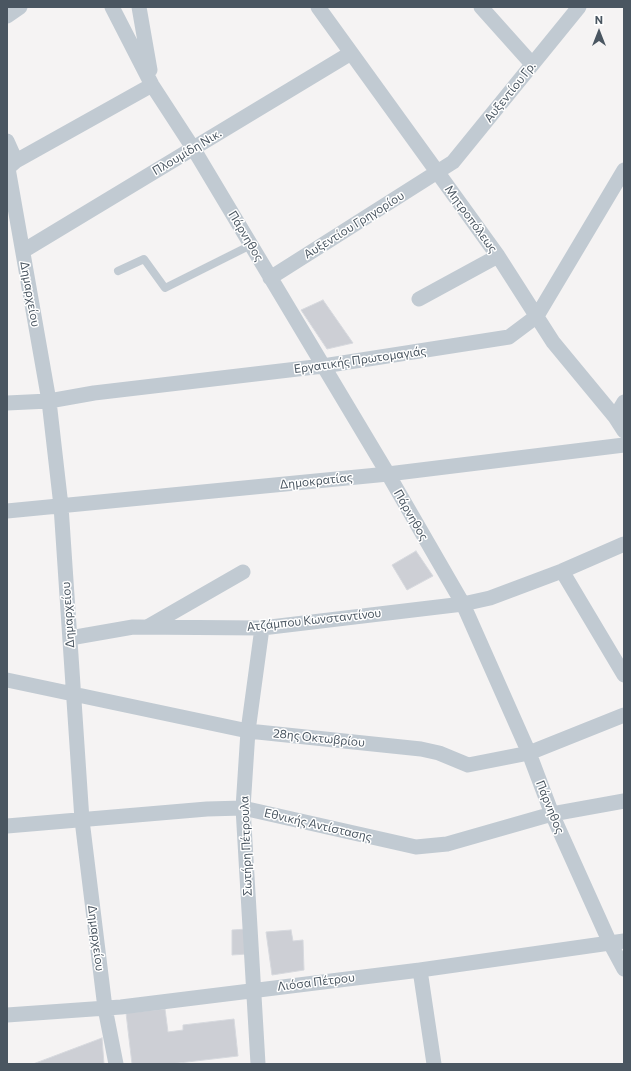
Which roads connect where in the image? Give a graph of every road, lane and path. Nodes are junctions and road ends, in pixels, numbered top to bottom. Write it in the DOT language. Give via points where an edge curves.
graph roads {
  1 [pos="20,7"];
  2 [pos="112,7"];
  3 [pos="139,7"];
  4 [pos="318,7"];
  5 [pos="481,7"];
  6 [pos="578,7"];
  7 [pos="7,16"];
  8 [pos="351,53"];
  9 [pos="532,64"];
  10 [pos="152,84"];
  11 [pos="7,141"];
  12 [pos="193,148"];
  13 [pos="10,166"];
  14 [pos="624,170"];
  15 [pos="438,172"];
  16 [pos="251,245"];
  17 [pos="23,251"];
  18 [pos="498,256"];
  19 [pos="118,271"];
  20 [pos="270,278"];
  21 [pos="418,299"];
  22 [pos="537,316"];
  23 [pos="323,366"];
  24 [pos="49,401"];
  25 [pos="624,402"];
  26 [pos="7,403"];
  27 [pos="615,417"];
  28 [pos="624,431"];
  29 [pos="624,445"];
  30 [pos="388,474"];
  31 [pos="61,506"];
  32 [pos="7,511"];
  33 [pos="624,544"];
  34 [pos="562,571"];
  35 [pos="243,572"];
  36 [pos="463,604"];
  37 [pos="148,627"];
  38 [pos="262,628"];
  39 [pos="70,638"];
  40 [pos="624,675"];
  41 [pos="7,680"];
  42 [pos="73,695"];
  43 [pos="624,715"];
  44 [pos="248,731"];
  45 [pos="529,753"];
  46 [pos="624,801"];
  47 [pos="243,808"];
  48 [pos="552,814"];
  49 [pos="82,820"];
  50 [pos="7,826"];
  51 [pos="617,942"];
  52 [pos="624,969"];
  53 [pos="420,970"];
  54 [pos="254,990"];
  55 [pos="105,1008"];
  56 [pos="7,1015"];
  57 [pos="116,1064"];
  58 [pos="258,1064"];
  59 [pos="434,1064"];
  1 -- 7 [label="street"];
  2 -- 10 [label="street, Πάρνηθος"];
  3 -- 10 [label="street"];
  4 -- 8 [label="street, Μητροπόλεως"];
  5 -- 9 [label="street"];
  6 -- 9 [label="street, Αυξεντίου Γρ."];
  8 -- 12 [label="street, Πλουμίδη Νικ."];
  8 -- 15 [label="street, Μητροπόλεως"];
  9 -- 15 [label="street, Αυξεντίου Γρ." via="454,162"];
  10 -- 12 [label="street, Πάρνηθος"];
  10 -- 13 [label="street"];
  11 -- 13 [label="street, Δημαρχείου"];
  12 -- 16 [label="street, Πάρνηθος"];
  12 -- 17 [label="street, Πλουμίδη Νικ."];
  13 -- 17 [label="street, Δημαρχείου"];
  14 -- 22 [label="street, Εργατικής Πρωτομαγιάς"];
  15 -- 18 [label="street, Μητροπόλεως"];
  15 -- 20 [label="street, Αυξεντίου Γρηγορίου"];
  16 -- 19 [label="lane" via="165,288 144,259"];
  16 -- 20 [label="street, Πάρνηθος"];
  17 -- 24 [label="street, Δημαρχείου"];
  18 -- 21 [label="street"];
  18 -- 22 [label="street, Μητροπόλεως"];
  20 -- 23 [label="street, Πάρνηθος"];
  22 -- 23 [label="street, Εργατικής Πρωτομαγιάς" via="509,337"];
  22 -- 27 [label="street, Μητροπόλεως" via="553,342"];
  23 -- 24 [label="street, Εργατικής Πρωτομαγιάς" via="94,393"];
  23 -- 30 [label="street, Πάρνηθος"];
  24 -- 26 [label="street, Εργατικής Πρωτομαγιάς"];
  24 -- 31 [label="street, Δημαρχείου"];
  25 -- 27 [label="street"];
  27 -- 28 [label="street, Μητροπόλεως"];
  29 -- 30 [label="street, Δημοκρατίας"];
  30 -- 31 [label="street, Δημοκρατίας"];
  30 -- 36 [label="street, Πάρνηθος"];
  31 -- 32 [label="street, Δημοκρατίας"];
  31 -- 39 [label="street, Δημαρχείου"];
  33 -- 34 [label="street, Ατζάμπου Κωνσταντίνου"];
  34 -- 36 [label="street, Ατζάμπου Κωνσταντίνου" via="490,598"];
  34 -- 40 [label="street"];
  35 -- 37 [label="street"];
  36 -- 38 [label="street, Ατζάμπου Κωνσταντίνου"];
  36 -- 45 [label="street, Πάρνηθος"];
  37 -- 38 [label="street, Ατζάμπου Κωνσταντίνου"];
  37 -- 39 [label="street, Ατζάμπου Κωνσταντίνου" via="133,627"];
  38 -- 44 [label="street, Σωτήρη Πέτρουλα"];
  39 -- 42 [label="street, Δημαρχείου"];
  41 -- 42 [label="street, 28ης Οκτωβρίου"];
  42 -- 44 [label="street, 28ης Οκτωβρίου"];
  42 -- 49 [label="street, Δημαρχείου"];
  43 -- 45 [label="street, 28ης Οκτωβρίου"];
  44 -- 45 [label="street, 28ης Οκτωβρίου" via="421,749 439,753 468,765"];
  44 -- 47 [label="street, Σωτήρη Πέτρουλα"];
  45 -- 48 [label="street, Πάρνηθος"];
  46 -- 48 [label="street, Εθνικής Αντίστασης"];
  47 -- 48 [label="street, Εθνικής Αντίστασης" via="416,847 447,844"];
  47 -- 49 [label="street, Εθνικής Αντίστασης"];
  47 -- 54 [label="street, Σωτήρη Πέτρουλα"];
  48 -- 51 [label="street, Πάρνηθος"];
  49 -- 50 [label="street, Εθνικής Αντίστασης"];
  49 -- 55 [label="street, Δημαρχείου"];
  51 -- 52 [label="street, Πάρνηθος"];
  51 -- 53 [label="street, Λιόσα Πέτρου"];
  53 -- 54 [label="street, Λιόσα Πέτρου"];
  53 -- 59 [label="street"];
  54 -- 55 [label="street, Λιόσα Πέτρου"];
  54 -- 58 [label="street, Σωτήρη Πέτρουλα"];
  55 -- 56 [label="street, Λιόσα Πέτρου"];
  55 -- 57 [label="street, Δημαρχείου"];
}
